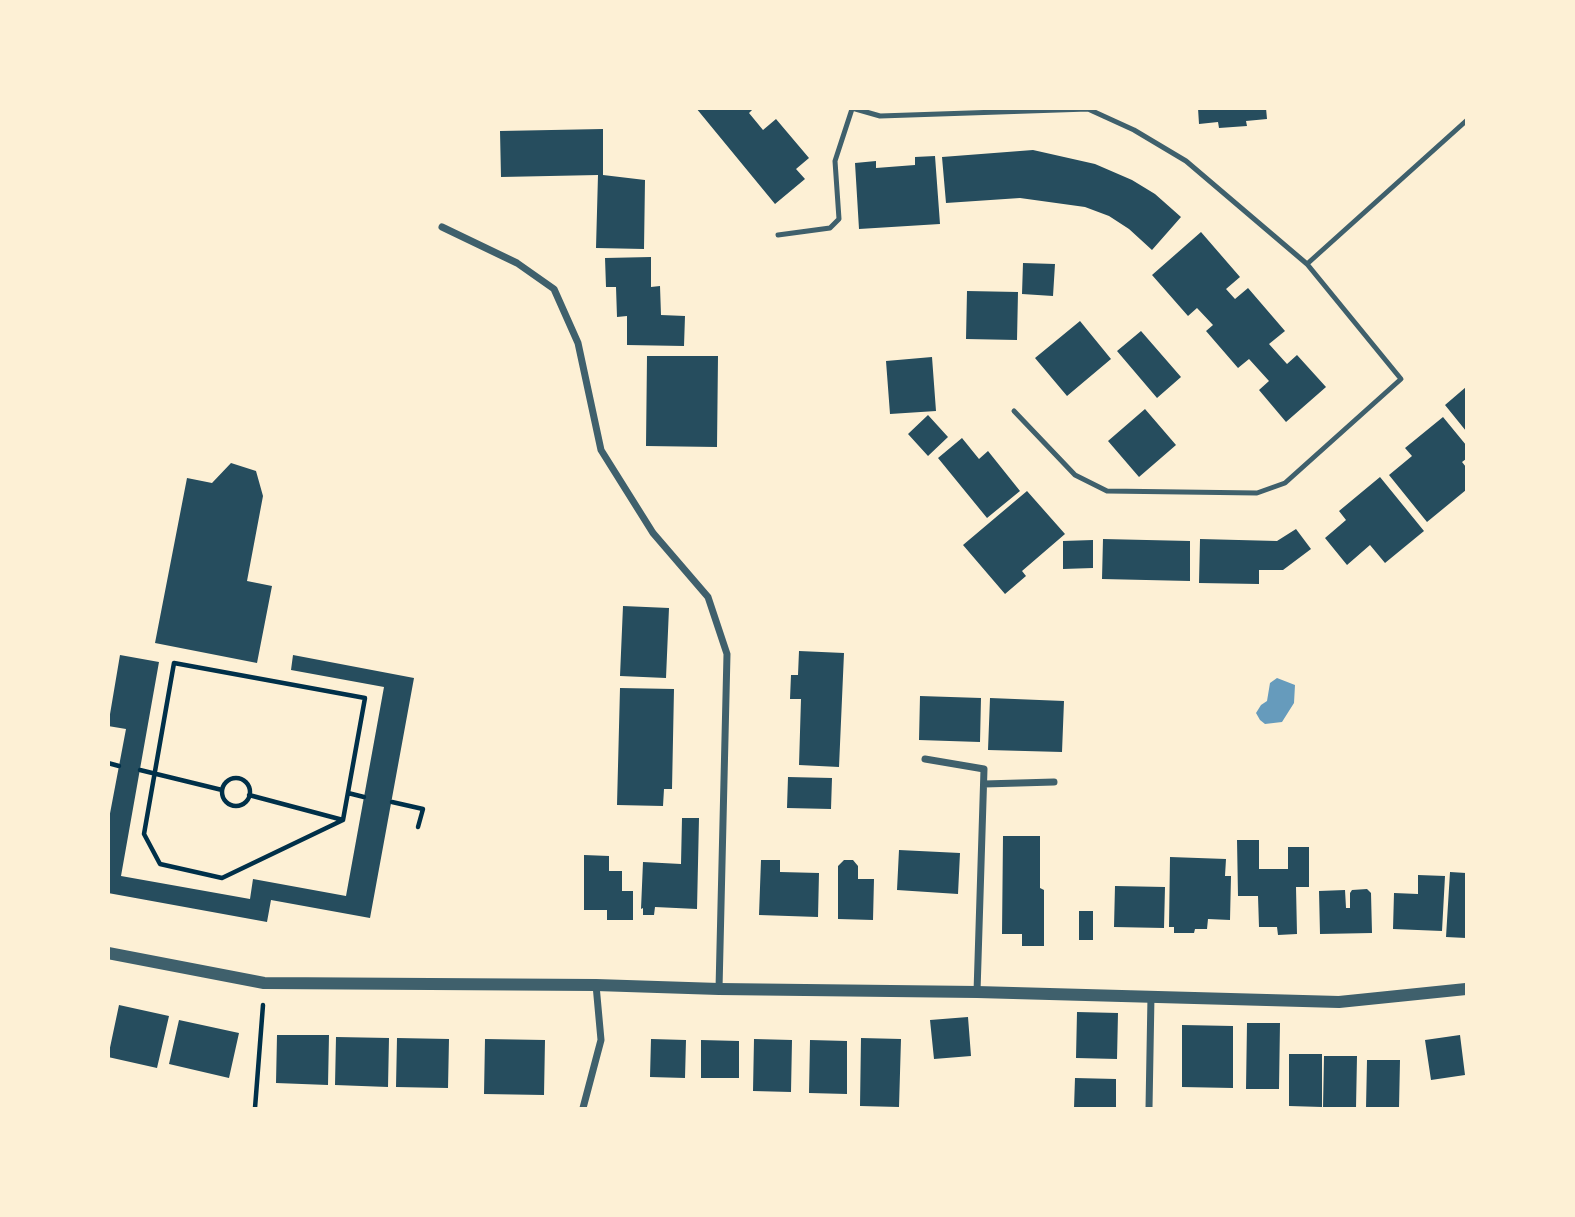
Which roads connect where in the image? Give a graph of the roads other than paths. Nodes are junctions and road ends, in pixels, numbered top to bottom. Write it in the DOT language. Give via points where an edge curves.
graph roads {
  1 [pos="852,109"];
  2 [pos="1088,109"];
  3 [pos="1466,121"];
  4 [pos="442,227"];
  5 [pos="778,235"];
  6 [pos="1307,264"];
  7 [pos="1014,411"];
  8 [pos="925,760"];
  9 [pos="1054,782"];
  10 [pos="984,784"];
  11 [pos="108,953"];
  12 [pos="596,985"];
  13 [pos="719,989"];
  14 [pos="1466,989"];
  15 [pos="977,992"];
  16 [pos="1151,995"];
  17 [pos="583,1108"];
  18 [pos="1149,1108"];
  1 -- 2 [label="lane" via="880,116"];
  1 -- 5 [label="lane" via="835,161 839,219 831,228"];
  2 -- 6 [label="lane" via="1185,161"];
  3 -- 6 [label="lane"];
  4 -- 13 [label="street" via="517,263 554,289 578,343 601,450 653,533 708,597 727,654"];
  6 -- 7 [label="lane" via="1401,379 1285,484 1257,493 1107,491 1075,475"];
  8 -- 10 [label="street" via="984,769"];
  9 -- 10 [label="street"];
  10 -- 15 [label="street"];
  11 -- 12 [label="street" via="264,983"];
  12 -- 13 [label="street"];
  12 -- 17 [label="street" via="601,1040"];
  13 -- 15 [label="street"];
  14 -- 16 [label="street" via="1339,1002"];
  15 -- 16 [label="street"];
  16 -- 18 [label="street"];
}
